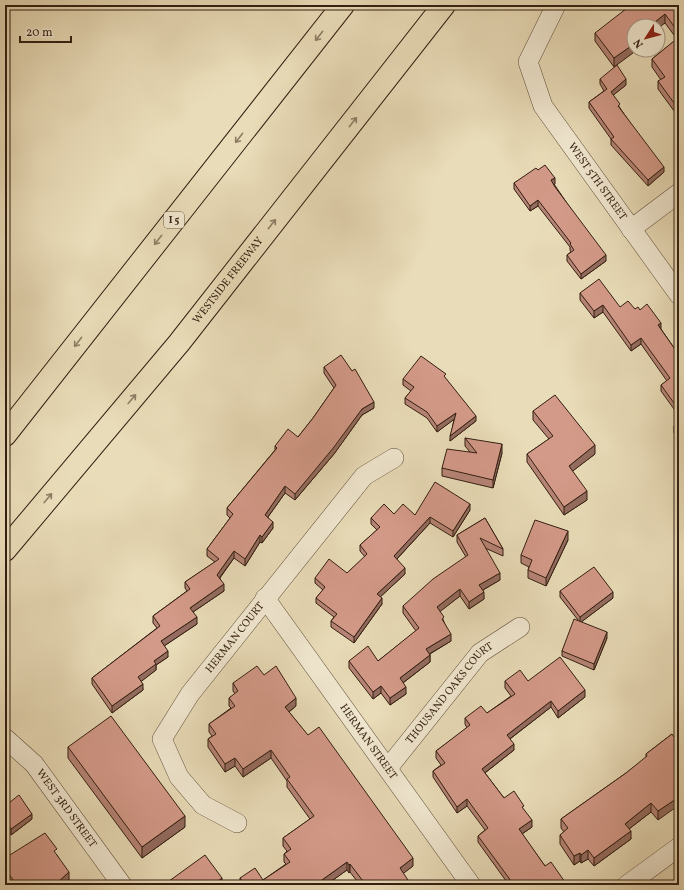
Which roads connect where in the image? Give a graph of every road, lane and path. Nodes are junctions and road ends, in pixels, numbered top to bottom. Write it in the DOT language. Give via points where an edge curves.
graph roads {
  1 [pos="343,5"];
  2 [pos="444,5"];
  3 [pos="556,5"];
  4 [pos="679,193"];
  5 [pos="631,229"];
  6 [pos="679,295"];
  7 [pos="5,435"];
  8 [pos="394,458"];
  9 [pos="5,550"];
  10 [pos="265,598"];
  11 [pos="520,628"];
  12 [pos="5,738"];
  13 [pos="388,768"];
  14 [pos="237,823"];
  15 [pos="679,847"];
  16 [pos="122,885"];
  17 [pos="471,885"];
  18 [pos="627,885"];
  1 -- 7 [label="highway, I 5, one-way"];
  9 -- 2 [label="highway, WESTSIDE FREEWAY, one-way" via="179,343"];
  3 -- 5 [label="street, WEST 5TH STREET" via="528,62 543,106"];
  4 -- 5 [label="street"];
  5 -- 6 [label="street, WEST 5TH STREET"];
  8 -- 10 [label="street, HERMAN COURT" via="364,476"];
  10 -- 13 [label="street, HERMAN STREET"];
  10 -- 14 [label="street, HERMAN COURT" via="190,694 162,739 179,777 203,805"];
  11 -- 13 [label="street, THOUSAND OAKS COURT" via="480,653"];
  12 -- 16 [label="street, WEST 3RD STREET" via="34,764"];
  13 -- 17 [label="street, HERMAN STREET"];
  15 -- 18 [label="street"];
}
